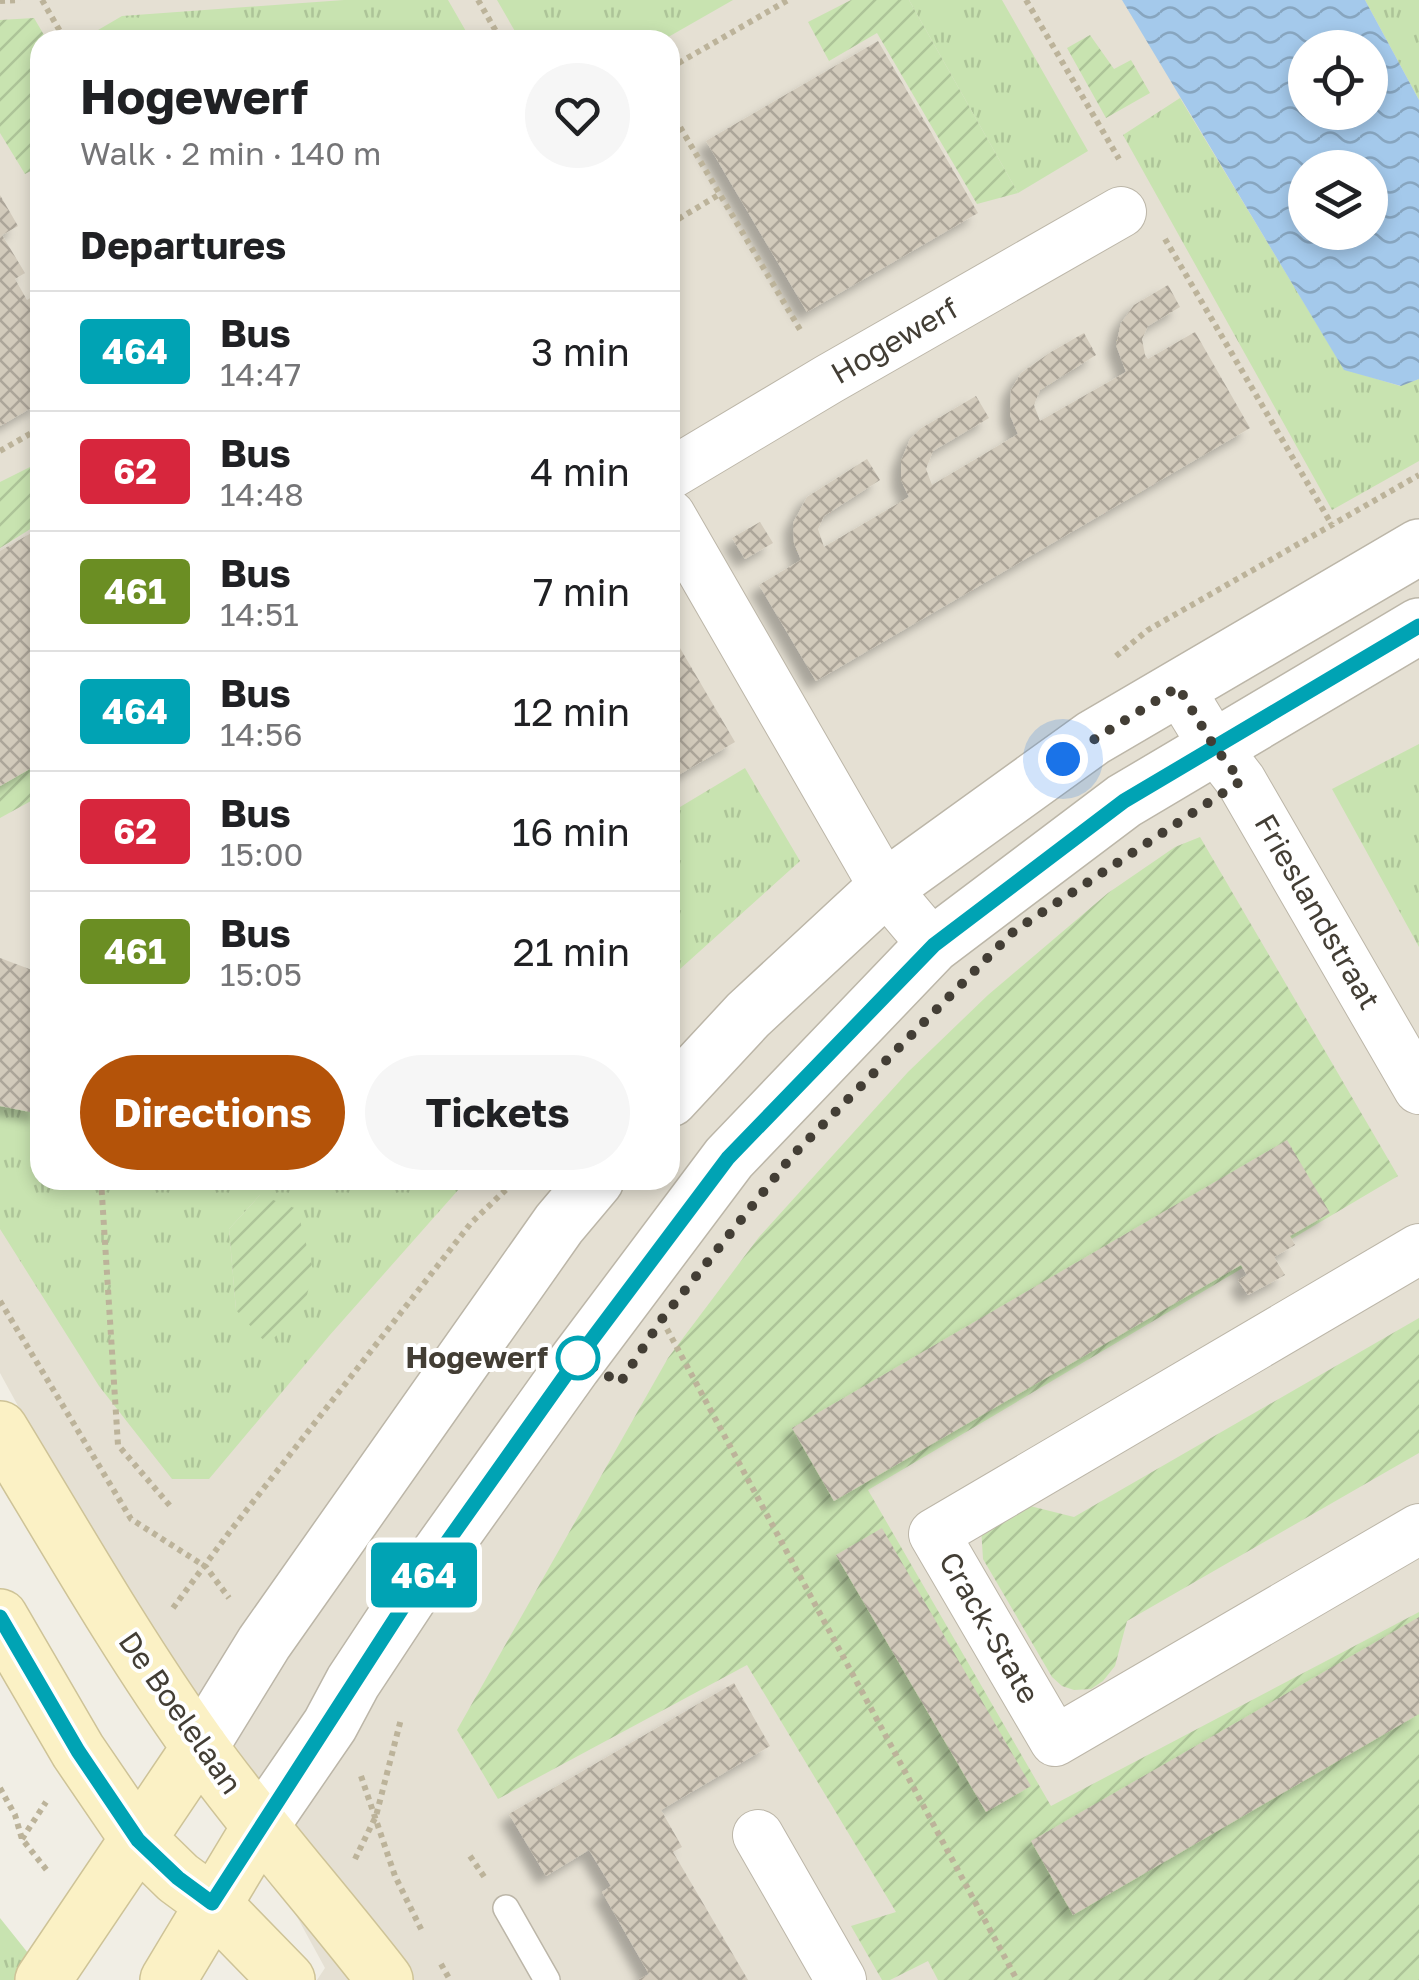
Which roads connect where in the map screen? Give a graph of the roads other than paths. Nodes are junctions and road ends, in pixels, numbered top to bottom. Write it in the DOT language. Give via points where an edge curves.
graph roads {
  1 [pos="1136,204"];
  2 [pos="680,468"];
  3 [pos="680,531"];
  4 [pos="1419,547"];
  5 [pos="1419,626"];
  6 [pos="1178,687"];
  7 [pos="1214,746"];
  8 [pos="885,888"];
  9 [pos="934,945"];
  10 [pos="680,1088"];
  11 [pos="1419,1089"];
  12 [pos="588,1190"];
  13 [pos="1419,1250"];
  14 [pos="0,1429"];
  15 [pos="1419,1529"];
  16 [pos="0,1617"];
  17 [pos="200,1746"];
  18 [pos="260,1827"];
  19 [pos="758,1835"];
  20 [pos="138,1840"];
  21 [pos="212,1903"];
  22 [pos="506,1908"];
  23 [pos="43,1980"];
  24 [pos="168,1980"];
  25 [pos="288,1980"];
  26 [pos="385,1980"];
  27 [pos="546,1980"];
  28 [pos="841,1980"];
  1 -- 2 [label="street, Hogewerf"];
  3 -- 8 [label="street"];
  4 -- 6 [label="street"];
  5 -- 7 [label="street"];
  6 -- 7 [label="street, Frieslandstraat"];
  6 -- 8 [label="street" via="1093,738"];
  7 -- 9 [label="street" via="1124,801"];
  7 -- 11 [label="street, Frieslandstraat" via="1241,781"];
  8 -- 9 [label="street"];
  8 -- 10 [label="street" via="748,1014"];
  9 -- 18 [label="street" via="728,1158 421,1579"];
  12 -- 17 [label="street" via="264,1643"];
  13 -- 15 [label="street, Crack-State" via="934,1534 1056,1741"];
  14 -- 17 [label="main road, De Boelelaan"];
  16 -- 20 [label="main road"];
  17 -- 18 [label="main road, De Boelelaan"];
  17 -- 20 [label="main road"];
  18 -- 21 [label="main road"];
  18 -- 26 [label="main road, De Boelelaan"];
  19 -- 28 [label="street"];
  20 -- 21 [label="main road"];
  20 -- 23 [label="main road"];
  21 -- 24 [label="main road"];
  21 -- 25 [label="main road"];
  22 -- 27 [label="lane"];
}
